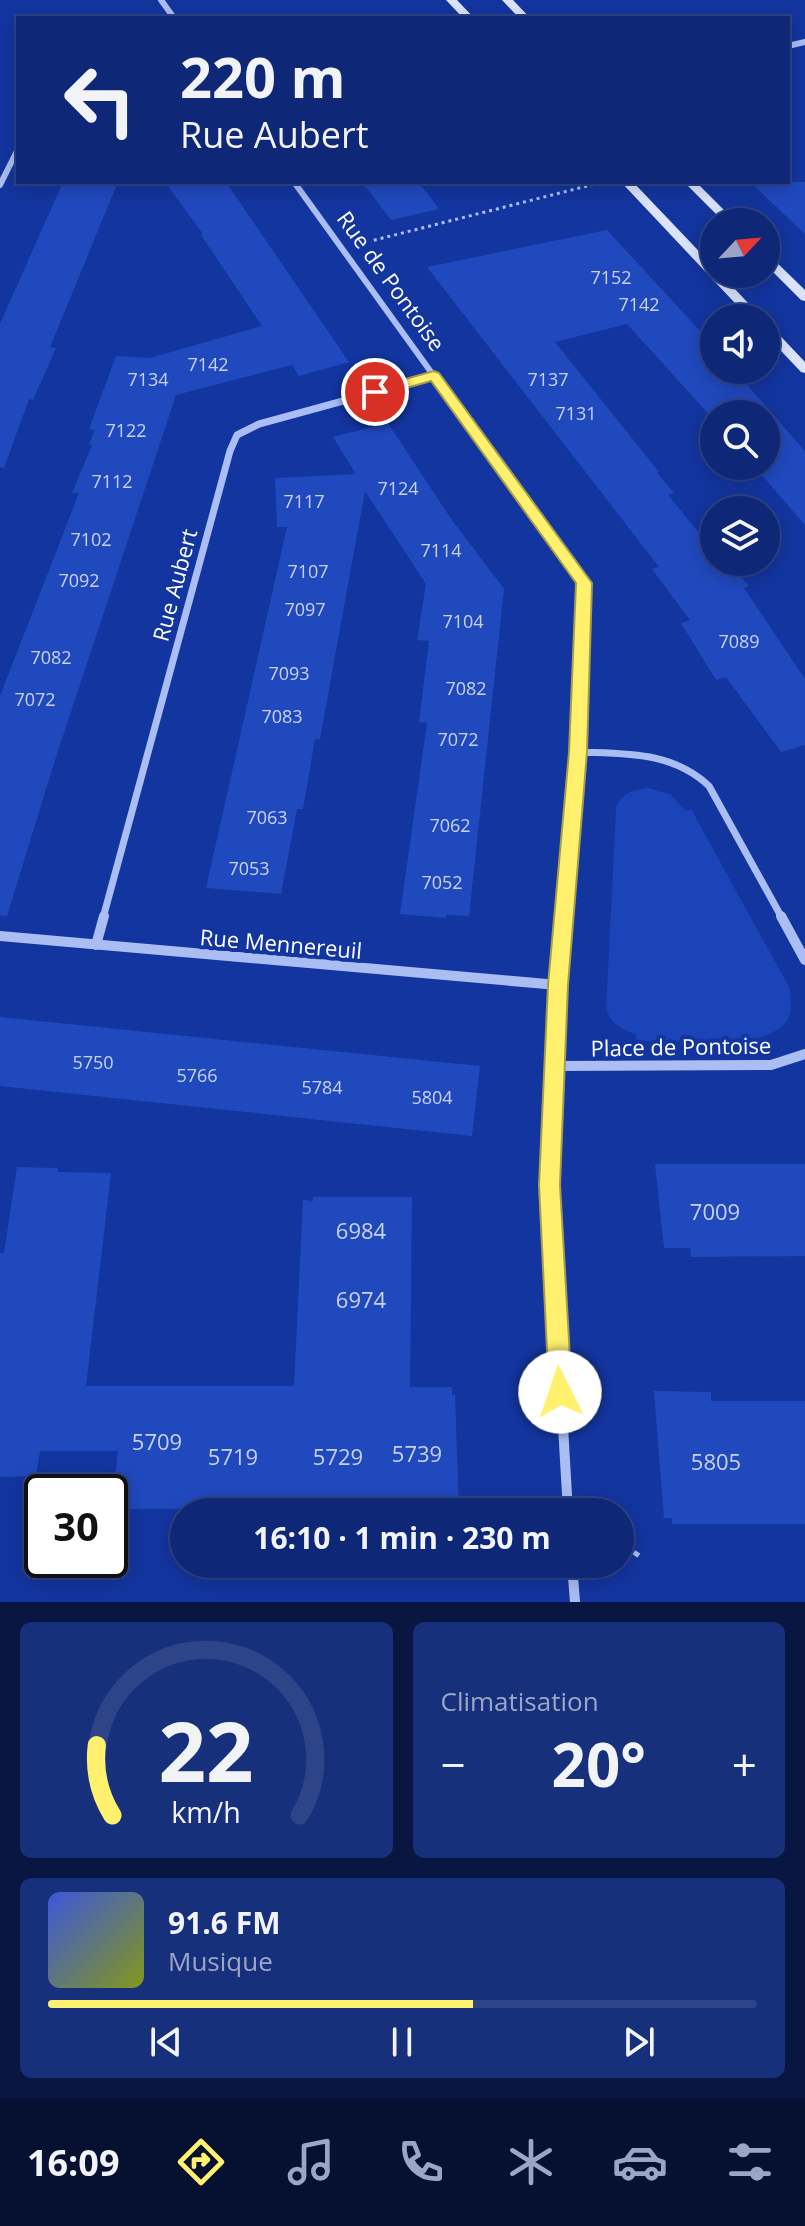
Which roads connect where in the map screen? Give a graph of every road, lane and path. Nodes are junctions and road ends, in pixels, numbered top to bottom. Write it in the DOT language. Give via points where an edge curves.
graph roads {
  1 [pos="451,0"];
  2 [pos="507,0"];
  3 [pos="467,16"];
  4 [pos="523,16"];
  5 [pos="16,153"];
  6 [pos="295,184"];
  7 [pos="595,184"];
  8 [pos="629,184"];
  9 [pos="692,184"];
  10 [pos="0,185"];
  11 [pos="716,208"];
  12 [pos="367,242"];
  13 [pos="700,259"];
  14 [pos="780,272"];
  15 [pos="727,288"];
  16 [pos="805,297"];
  17 [pos="743,304"];
  18 [pos="780,343"];
  19 [pos="805,369"];
  20 [pos="434,376"];
  21 [pos="578,752"];
  22 [pos="0,936"];
  23 [pos="96,945"];
  24 [pos="805,960"];
  25 [pos="558,985"];
  26 [pos="805,1054"];
  27 [pos="556,1066"];
  28 [pos="567,1498"];
  29 [pos="573,1578"];
  30 [pos="575,1602"];
  1 -- 3 [label="main road"];
  2 -- 4 [label="main road"];
  5 -- 10 [label="street"];
  6 -- 20 [label="street, Rue de Pontoise"];
  7 -- 12 [label="path"];
  8 -- 13 [label="main road"];
  9 -- 11 [label="main road"];
  14 -- 16 [label="main road"];
  15 -- 17 [label="main road"];
  18 -- 19 [label="main road"];
  20 -- 21 [label="street, Rue de Pontoise" via="584,583"];
  20 -- 23 [label="street, Rue Aubert" via="259,424 237,435"];
  21 -- 24 [label="street" via="673,761 699,775"];
  21 -- 25 [label="street, Rue de Pontoise"];
  22 -- 23 [label="street, Rue Mennereuil"];
  23 -- 25 [label="street, Rue Mennereuil"];
  25 -- 27 [label="street, Rue de Pontoise"];
  26 -- 27 [label="street, Place de Pontoise" via="771,1065"];
  27 -- 28 [label="street, Rue de Pontoise" via="550,1228"];
  29 -- 30 [label="street"];
}
